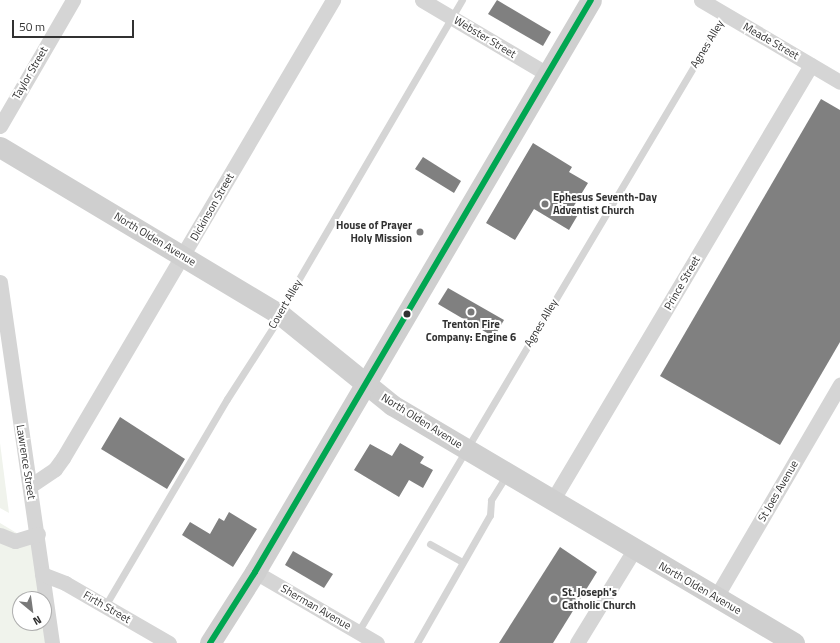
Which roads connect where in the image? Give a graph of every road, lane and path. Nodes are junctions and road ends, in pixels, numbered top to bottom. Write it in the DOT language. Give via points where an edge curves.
graph roads {
  1 [pos="73,0"];
  2 [pos="333,0"];
  3 [pos="422,0"];
  4 [pos="462,0"];
  5 [pos="591,0"];
  6 [pos="701,0"];
  7 [pos="725,14"];
  8 [pos="452,17"];
  9 [pos="811,65"];
  10 [pos="547,74"];
  11 [pos="840,82"];
  12 [pos="0,126"];
  13 [pos="0,146"];
  14 [pos="183,256"];
  15 [pos="0,282"];
  16 [pos="281,315"];
  17 [pos="365,383"];
  18 [pos="840,385"];
  19 [pos="467,449"];
  20 [pos="507,474"];
  21 [pos="30,486"];
  22 [pos="552,501"];
  23 [pos="38,534"];
  24 [pos="0,535"];
  25 [pos="430,544"];
  26 [pos="634,550"];
  27 [pos="462,562"];
  28 [pos="255,572"];
  29 [pos="42,574"];
  30 [pos="716,597"];
  31 [pos="106,606"];
  32 [pos="358,632"];
  33 [pos="579,642"];
  34 [pos="52,643"];
  35 [pos="169,643"];
  36 [pos="210,643"];
  37 [pos="377,643"];
  38 [pos="417,643"];
  39 [pos="794,643"];
  1 -- 12 [label="street, Taylor Street"];
  2 -- 14 [label="street, Dickinson Street"];
  3 -- 8 [label="street, Webster Street"];
  4 -- 8 [label="lane, Covert Alley"];
  5 -- 10 [label="main road"];
  6 -- 7 [label="street, Meade Street"];
  7 -- 9 [label="street, Meade Street"];
  7 -- 19 [label="lane, Agnes Alley"];
  8 -- 10 [label="street, Webster Street"];
  8 -- 16 [label="lane, Covert Alley" via="293,289"];
  9 -- 11 [label="street, Meade Street"];
  9 -- 22 [label="street, Prince Street"];
  10 -- 17 [label="main road"];
  13 -- 14 [label="main road, North Olden Avenue"];
  14 -- 16 [label="main road, North Olden Avenue"];
  14 -- 21 [label="street, Dickinson Street" via="63,458 55,469"];
  15 -- 21 [label="street, Lawrence Street"];
  16 -- 17 [label="main road, North Olden Avenue"];
  16 -- 31 [label="lane, Covert Alley" via="227,399"];
  17 -- 19 [label="main road, North Olden Avenue" via="392,405"];
  17 -- 28 [label="main road"];
  18 -- 30 [label="street, St Joes Avenue"];
  19 -- 20 [label="main road, North Olden Avenue"];
  19 -- 32 [label="lane, Agnes Alley"];
  20 -- 22 [label="main road, North Olden Avenue"];
  20 -- 27 [label="lane" via="491,500 490,515"];
  21 -- 23 [label="street, Lawrence Street"];
  22 -- 26 [label="main road, North Olden Avenue"];
  23 -- 24 [label="street" via="14,541"];
  23 -- 29 [label="street, Lawrence Street"];
  25 -- 27 [label="lane"];
  26 -- 30 [label="main road, North Olden Avenue"];
  26 -- 33 [label="street"];
  27 -- 38 [label="lane"];
  28 -- 32 [label="street, Sherman Avenue"];
  28 -- 36 [label="main road"];
  29 -- 31 [label="street, Firth Street" via="65,583"];
  29 -- 34 [label="street, Lawrence Street"];
  30 -- 39 [label="main road, North Olden Avenue"];
  31 -- 35 [label="street, Firth Street"];
  32 -- 37 [label="street, Sherman Avenue"];
}
